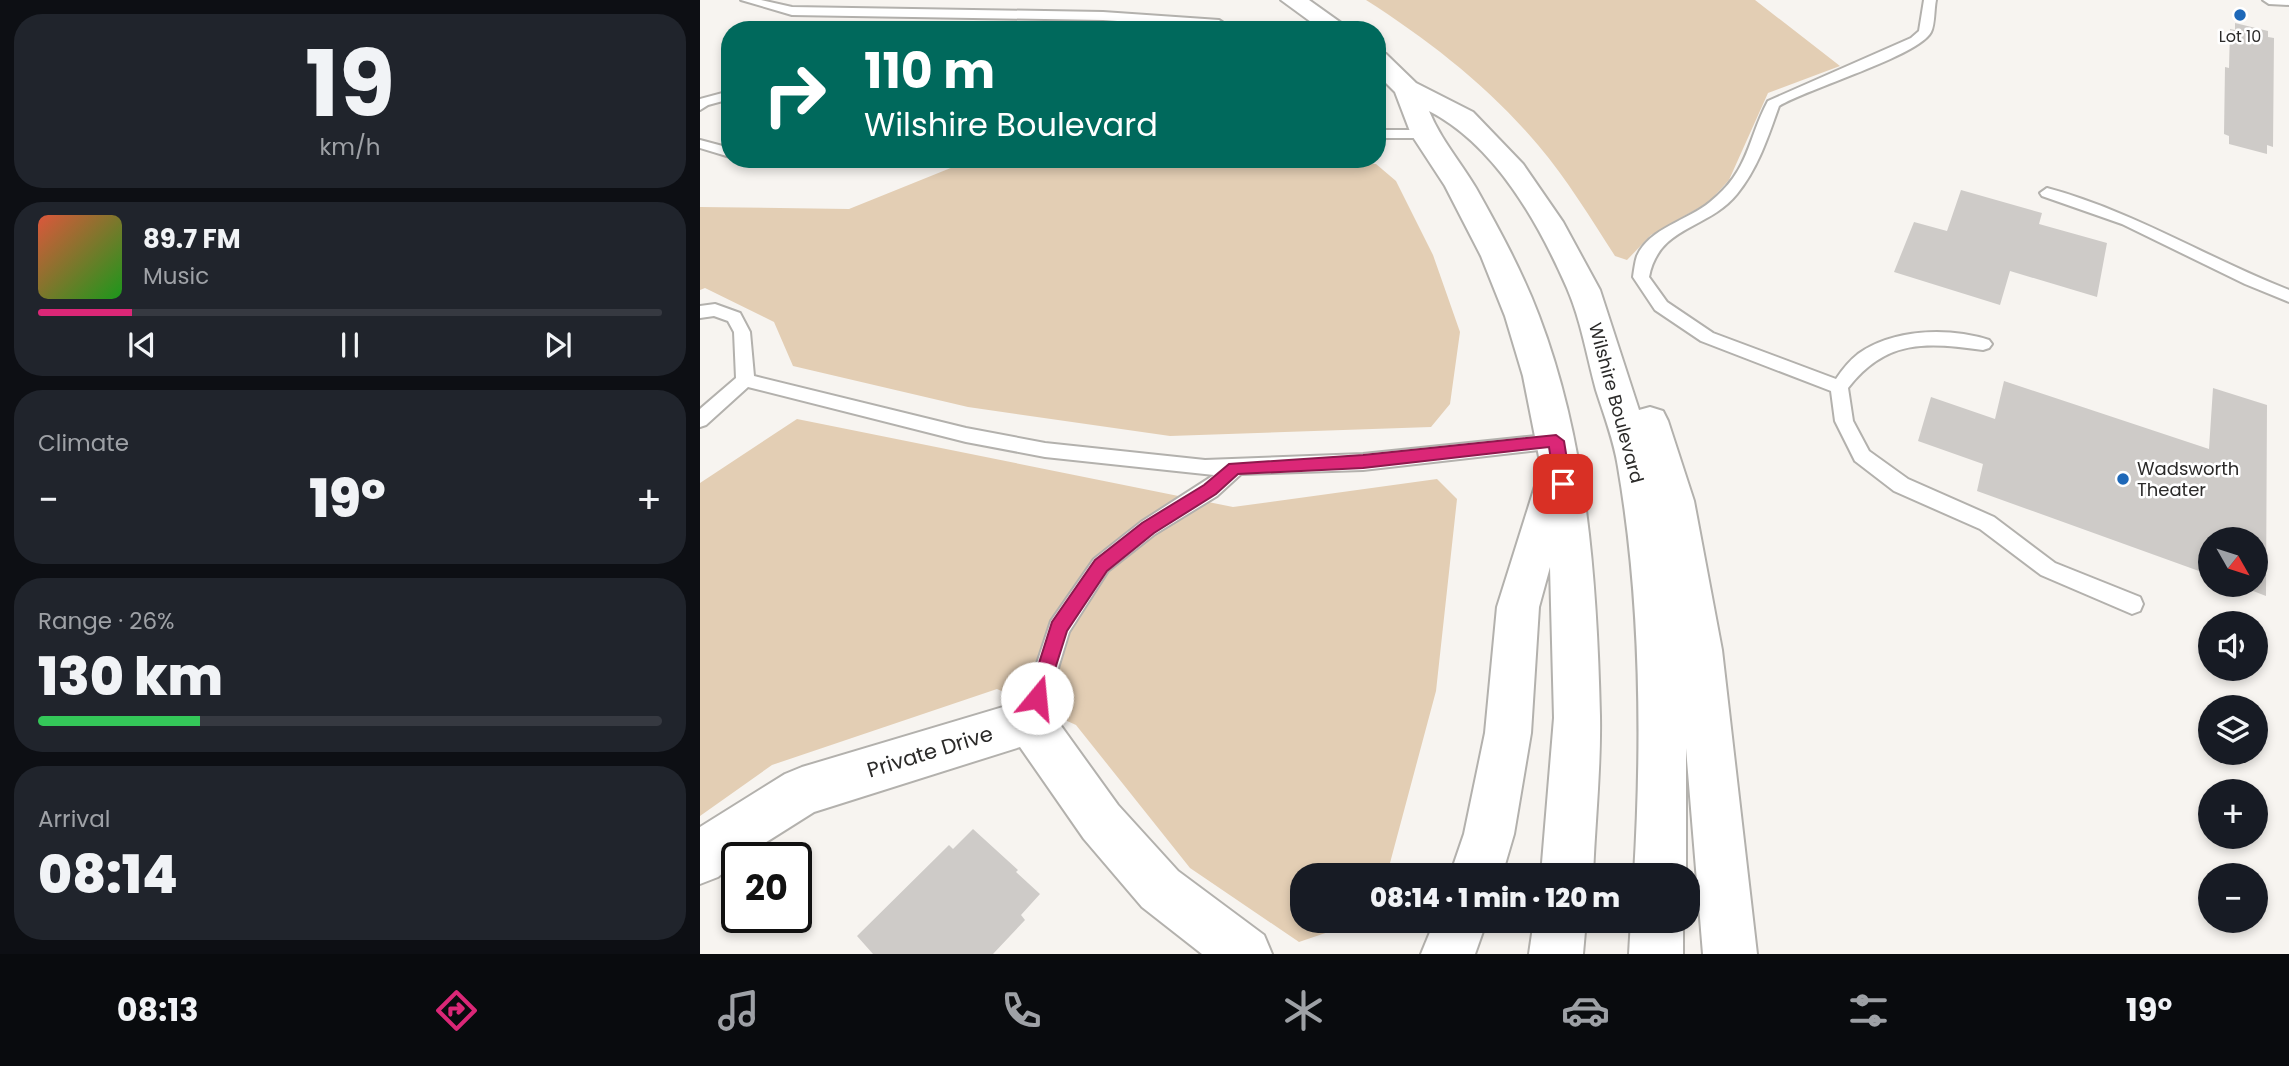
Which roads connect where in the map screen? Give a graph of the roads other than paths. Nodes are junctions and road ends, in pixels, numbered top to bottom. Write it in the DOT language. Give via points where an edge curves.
graph roads {
  1 [pos="747,0"];
  2 [pos="804,0"];
  3 [pos="1293,0"];
  4 [pos="1930,0"];
  5 [pos="2269,1"];
  6 [pos="2289,1"];
  7 [pos="792,11"];
  8 [pos="1174,21"];
  9 [pos="1325,21"];
  10 [pos="1386,68"];
  11 [pos="1407,89"];
  12 [pos="721,97"];
  13 [pos="701,103"];
  14 [pos="1425,134"];
  15 [pos="1386,135"];
  16 [pos="700,144"];
  17 [pos="721,150"];
  18 [pos="2047,193"];
  19 [pos="1584,290"];
  20 [pos="2289,296"];
  21 [pos="700,312"];
  22 [pos="1983,344"];
  23 [pos="745,380"];
  24 [pos="1839,387"];
  25 [pos="700,420"];
  26 [pos="1558,451"];
  27 [pos="1235,468"];
  28 [pos="2132,604"];
  29 [pos="1030,721"];
  30 [pos="700,859"];
  31 [pos="1480,863"];
  32 [pos="1568,863"];
  33 [pos="1660,863"];
  34 [pos="1456,933"];
  35 [pos="1558,933"];
  36 [pos="1657,933"];
  37 [pos="1245,954"];
  38 [pos="1448,954"];
  39 [pos="1556,954"];
  40 [pos="1656,954"];
  41 [pos="1730,954"];
  1 -- 7 [label="lane"];
  2 -- 7 [label="lane"];
  3 -- 9 [label="main road"];
  4 -- 24 [label="lane" via="1925,32 1915,41 1773,104 1754,157 1731,192 1713,208 1666,234 1645,256 1641,277 1661,306 1695,330"];
  5 -- 6 [label="lane"];
  7 -- 8 [label="lane"];
  10 -- 11 [label="main road, Wilshire Boulevard"];
  11 -- 14 [label="main road, Wilshire Boulevard"];
  11 -- 19 [label="main road, Wilshire Boulevard" via="1463,118 1513,170 1548,222"];
  12 -- 13 [label="lane"];
  14 -- 15 [label="lane"];
  14 -- 26 [label="main road, Wilshire Boulevard" via="1460,186 1497,256 1541,376"];
  16 -- 17 [label="lane"];
  18 -- 20 [label="lane" via="2138,225"];
  19 -- 33 [label="main road, Wilshire Boulevard" via="1637,466 1656,610 1664,778"];
  19 -- 41 [label="main road" via="1640,386 1674,501 1700,650"];
  21 -- 23 [label="lane" via="715,310 734,317 742,332"];
  22 -- 24 [label="lane" via="1940,337 1905,341 1864,358"];
  23 -- 25 [label="lane"];
  23 -- 27 [label="lane" via="1045,450"];
  24 -- 28 [label="lane" via="1844,421 1862,456 1901,485 1987,523 2048,569"];
  26 -- 27 [label="lane"];
  26 -- 31 [label="main road" via="1518,607 1508,733"];
  26 -- 32 [label="main road, Wilshire Boulevard" via="1569,529 1577,718"];
  27 -- 29 [label="lane" via="1101,565 1059,628"];
  29 -- 30 [label="main road, Private Drive" via="802,790"];
  29 -- 37 [label="main road" via="1101,822 1160,889"];
  34 -- 38 [label="main road"];
  35 -- 39 [label="main road"];
  36 -- 40 [label="main road"];
}
